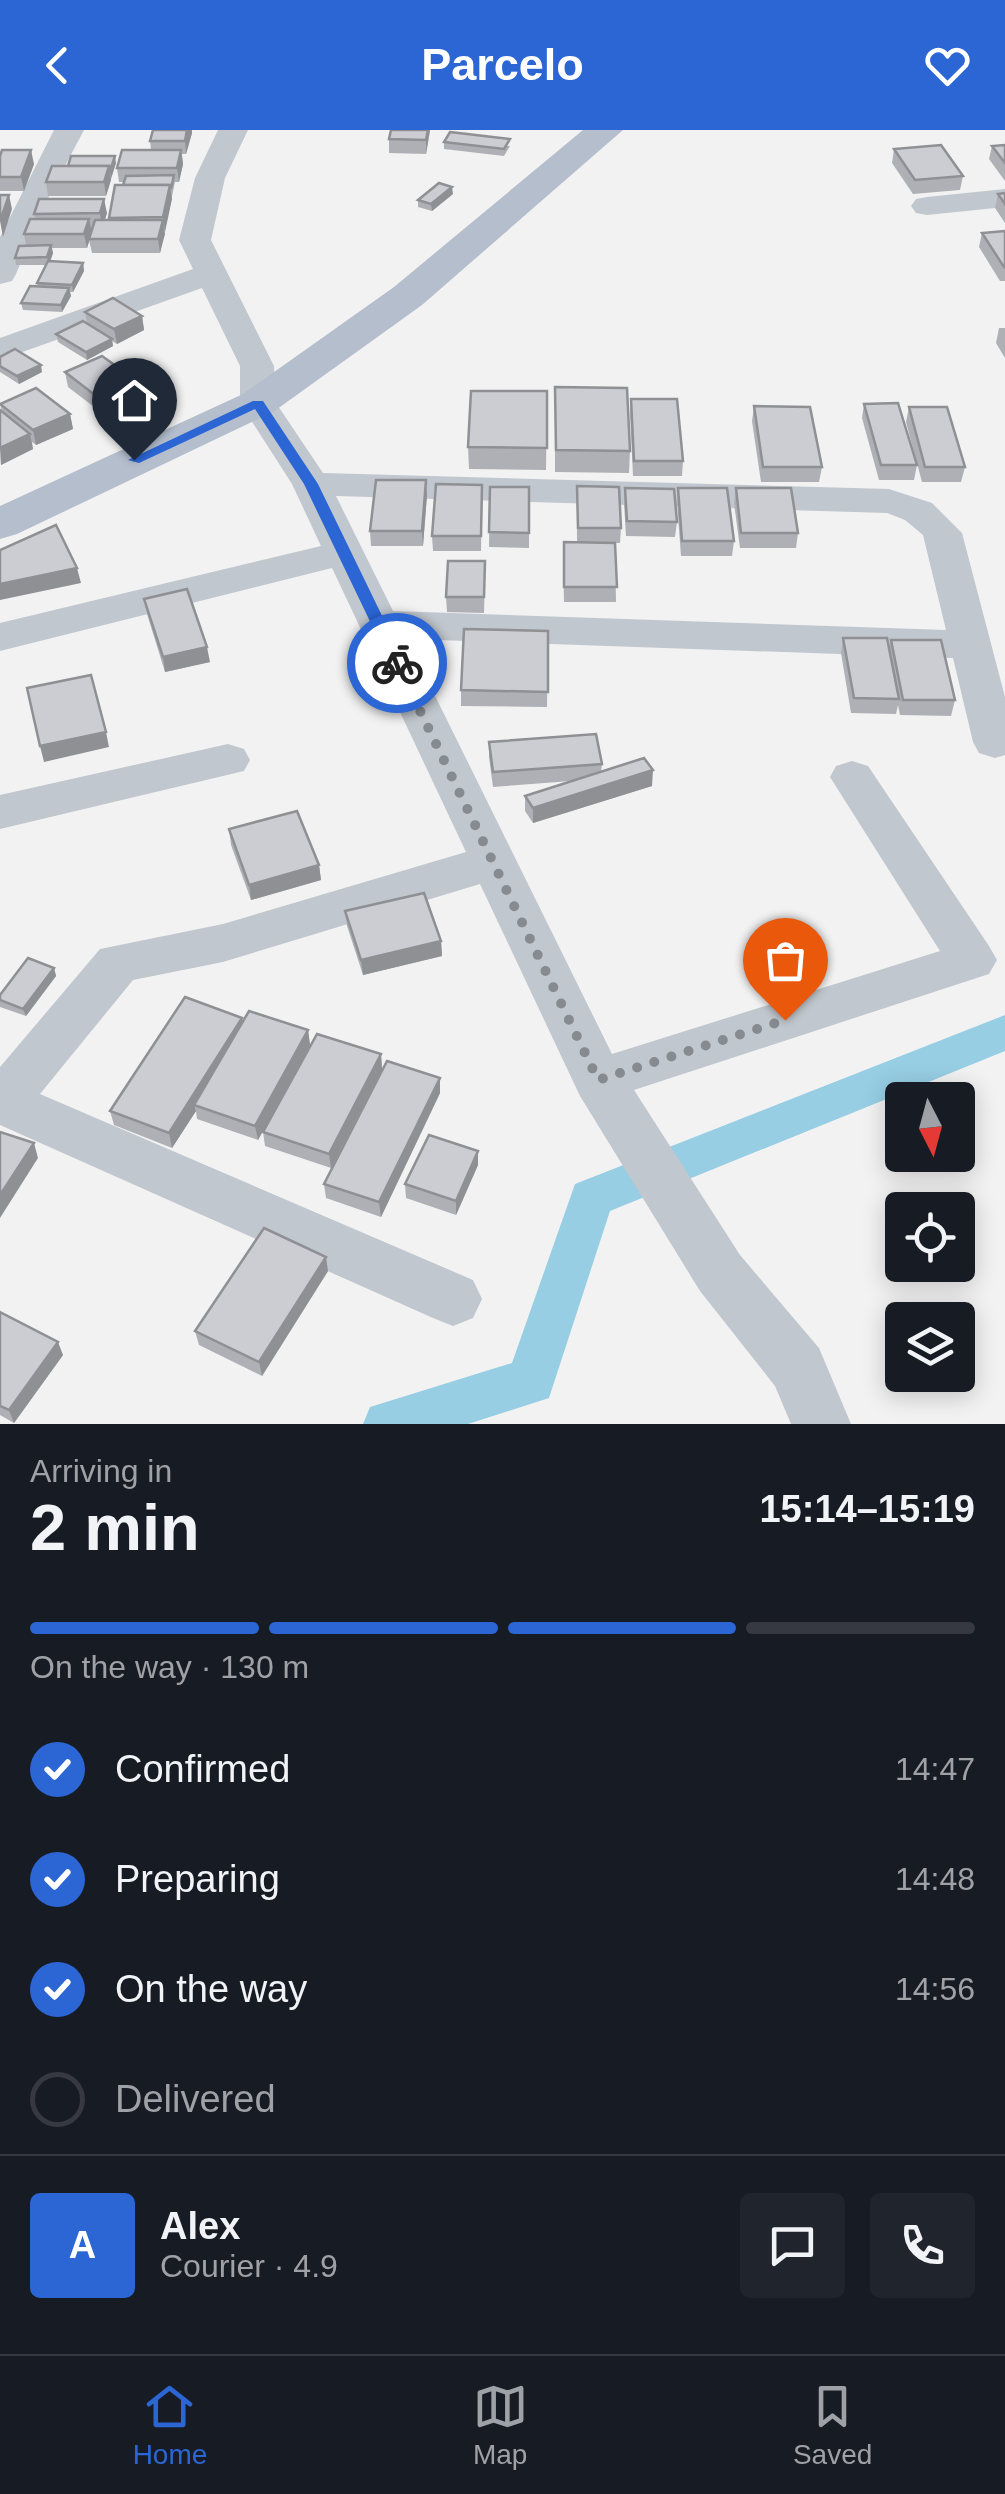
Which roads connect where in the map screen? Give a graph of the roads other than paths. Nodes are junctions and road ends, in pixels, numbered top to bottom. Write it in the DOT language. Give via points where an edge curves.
graph roads {
  1 [pos="68,130"];
  2 [pos="233,130"];
  3 [pos="568,130"];
  4 [pos="605,130"];
  5 [pos="1005,198"];
  6 [pos="15,202"];
  7 [pos="926,206"];
  8 [pos="0,274"];
  9 [pos="210,274"];
  10 [pos="0,293"];
  11 [pos="40,332"];
  12 [pos="0,350"];
  13 [pos="258,385"];
  14 [pos="311,484"];
  15 [pos="0,492"];
  16 [pos="0,524"];
  17 [pos="344,553"];
  18 [pos="379,624"];
  19 [pos="0,637"];
  20 [pos="974,645"];
  21 [pos="995,742"];
  22 [pos="228,760"];
  23 [pos="852,777"];
  24 [pos="0,812"];
  25 [pos="493,862"];
  26 [pos="598,1080"];
  27 [pos="1,1102"];
  28 [pos="453,1298"];
  29 [pos="822,1424"];
  1 -- 6 [label="street"];
  2 -- 9 [label="street" via="210,178 195,240"];
  3 -- 13 [label="main road"];
  4 -- 13 [label="main road" via="408,296"];
  5 -- 7 [label="street"];
  6 -- 8 [label="street"];
  9 -- 11 [label="street"];
  9 -- 13 [label="street"];
  10 -- 11 [label="street"];
  11 -- 12 [label="street"];
  13 -- 14 [label="street"];
  13 -- 15 [label="main road"];
  13 -- 16 [label="main road"];
  14 -- 17 [label="street"];
  14 -- 20 [label="street" via="889,501 930,516 942,533"];
  17 -- 18 [label="street"];
  17 -- 19 [label="street"];
  18 -- 20 [label="street"];
  18 -- 25 [label="street"];
  20 -- 21 [label="street"];
  22 -- 24 [label="street"];
  23 -- 26 [label="street" via="972,960"];
  25 -- 26 [label="street"];
  25 -- 27 [label="street" via="223,942 118,963"];
  26 -- 29 [label="street" via="720,1273 798,1368"];
  27 -- 28 [label="street"];
}
